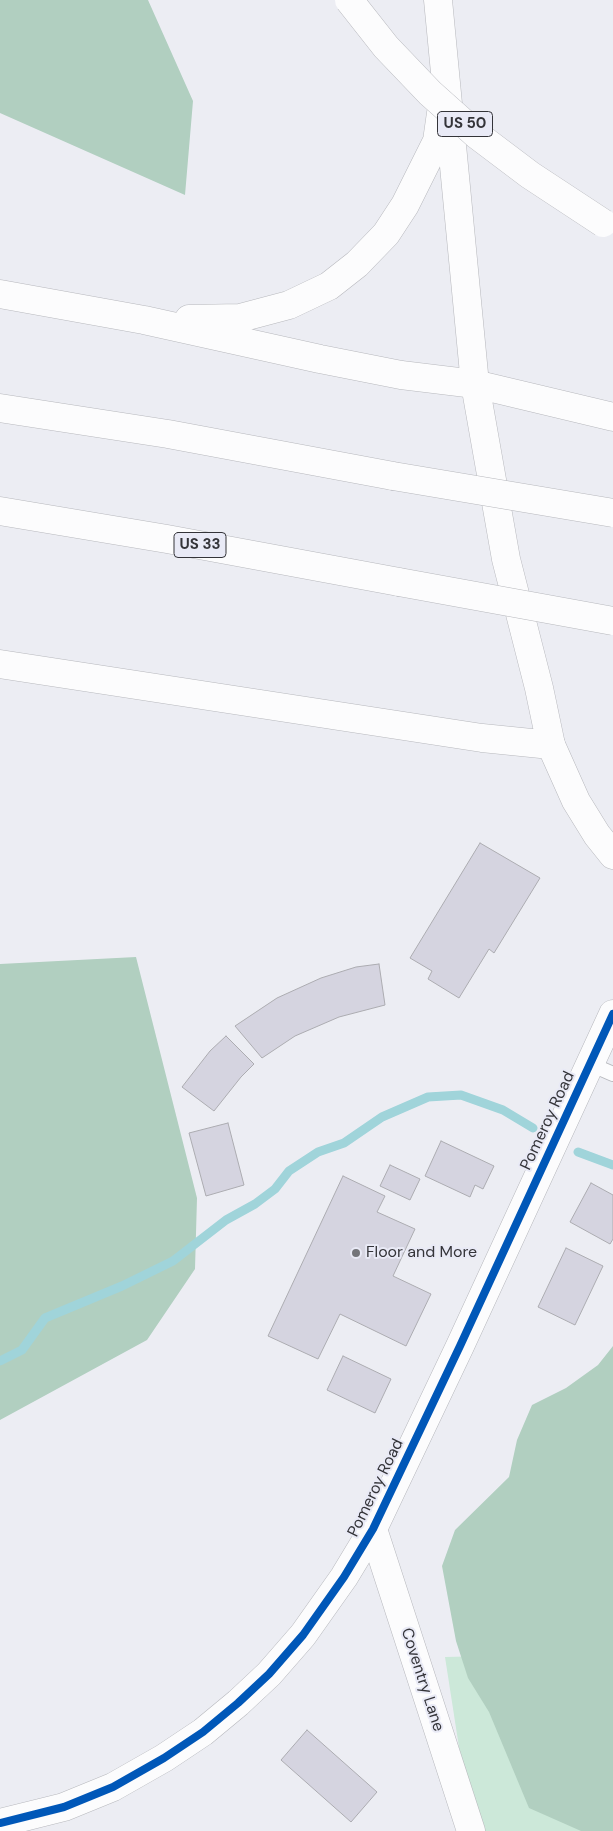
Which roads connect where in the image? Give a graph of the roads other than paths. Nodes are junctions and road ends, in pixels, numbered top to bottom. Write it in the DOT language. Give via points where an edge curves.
graph roads {
  1 [pos="349,0"];
  2 [pos="438,0"];
  3 [pos="445,77"];
  4 [pos="608,226"];
  5 [pos="0,294"];
  6 [pos="144,320"];
  7 [pos="475,384"];
  8 [pos="0,408"];
  9 [pos="613,417"];
  10 [pos="0,511"];
  11 [pos="613,512"];
  12 [pos="613,621"];
  13 [pos="0,664"];
  14 [pos="551,746"];
  15 [pos="613,855"];
  16 [pos="613,1014"];
  17 [pos="601,1069"];
  18 [pos="373,1529"];
  19 [pos="0,1823"];
  20 [pos="471,1831"];
  1 -- 4 [label="main road, US 50, bridge" via="386,47 477,135 530,175"];
  2 -- 3 [label="main road"];
  3 -- 6 [label="main road" via="437,141 386,234 357,264 329,286 289,305 240,318"];
  3 -- 7 [label="main road"];
  5 -- 6 [label="main road"];
  6 -- 7 [label="main road" via="392,373"];
  7 -- 9 [label="main road"];
  7 -- 14 [label="main road" via="506,559"];
  8 -- 11 [label="main road, bridge"];
  10 -- 12 [label="main road, US 33, bridge"];
  13 -- 14 [label="main road"];
  14 -- 15 [label="main road" via="576,801"];
  16 -- 17 [label="main road, Pomeroy Road"];
  17 -- 18 [label="main road, Pomeroy Road" via="464,1338"];
  18 -- 19 [label="main road, Pomeroy Road" via="303,1635 269,1674 203,1732 114,1787 64,1807"];
  18 -- 20 [label="main road, Coventry Lane"];
}
